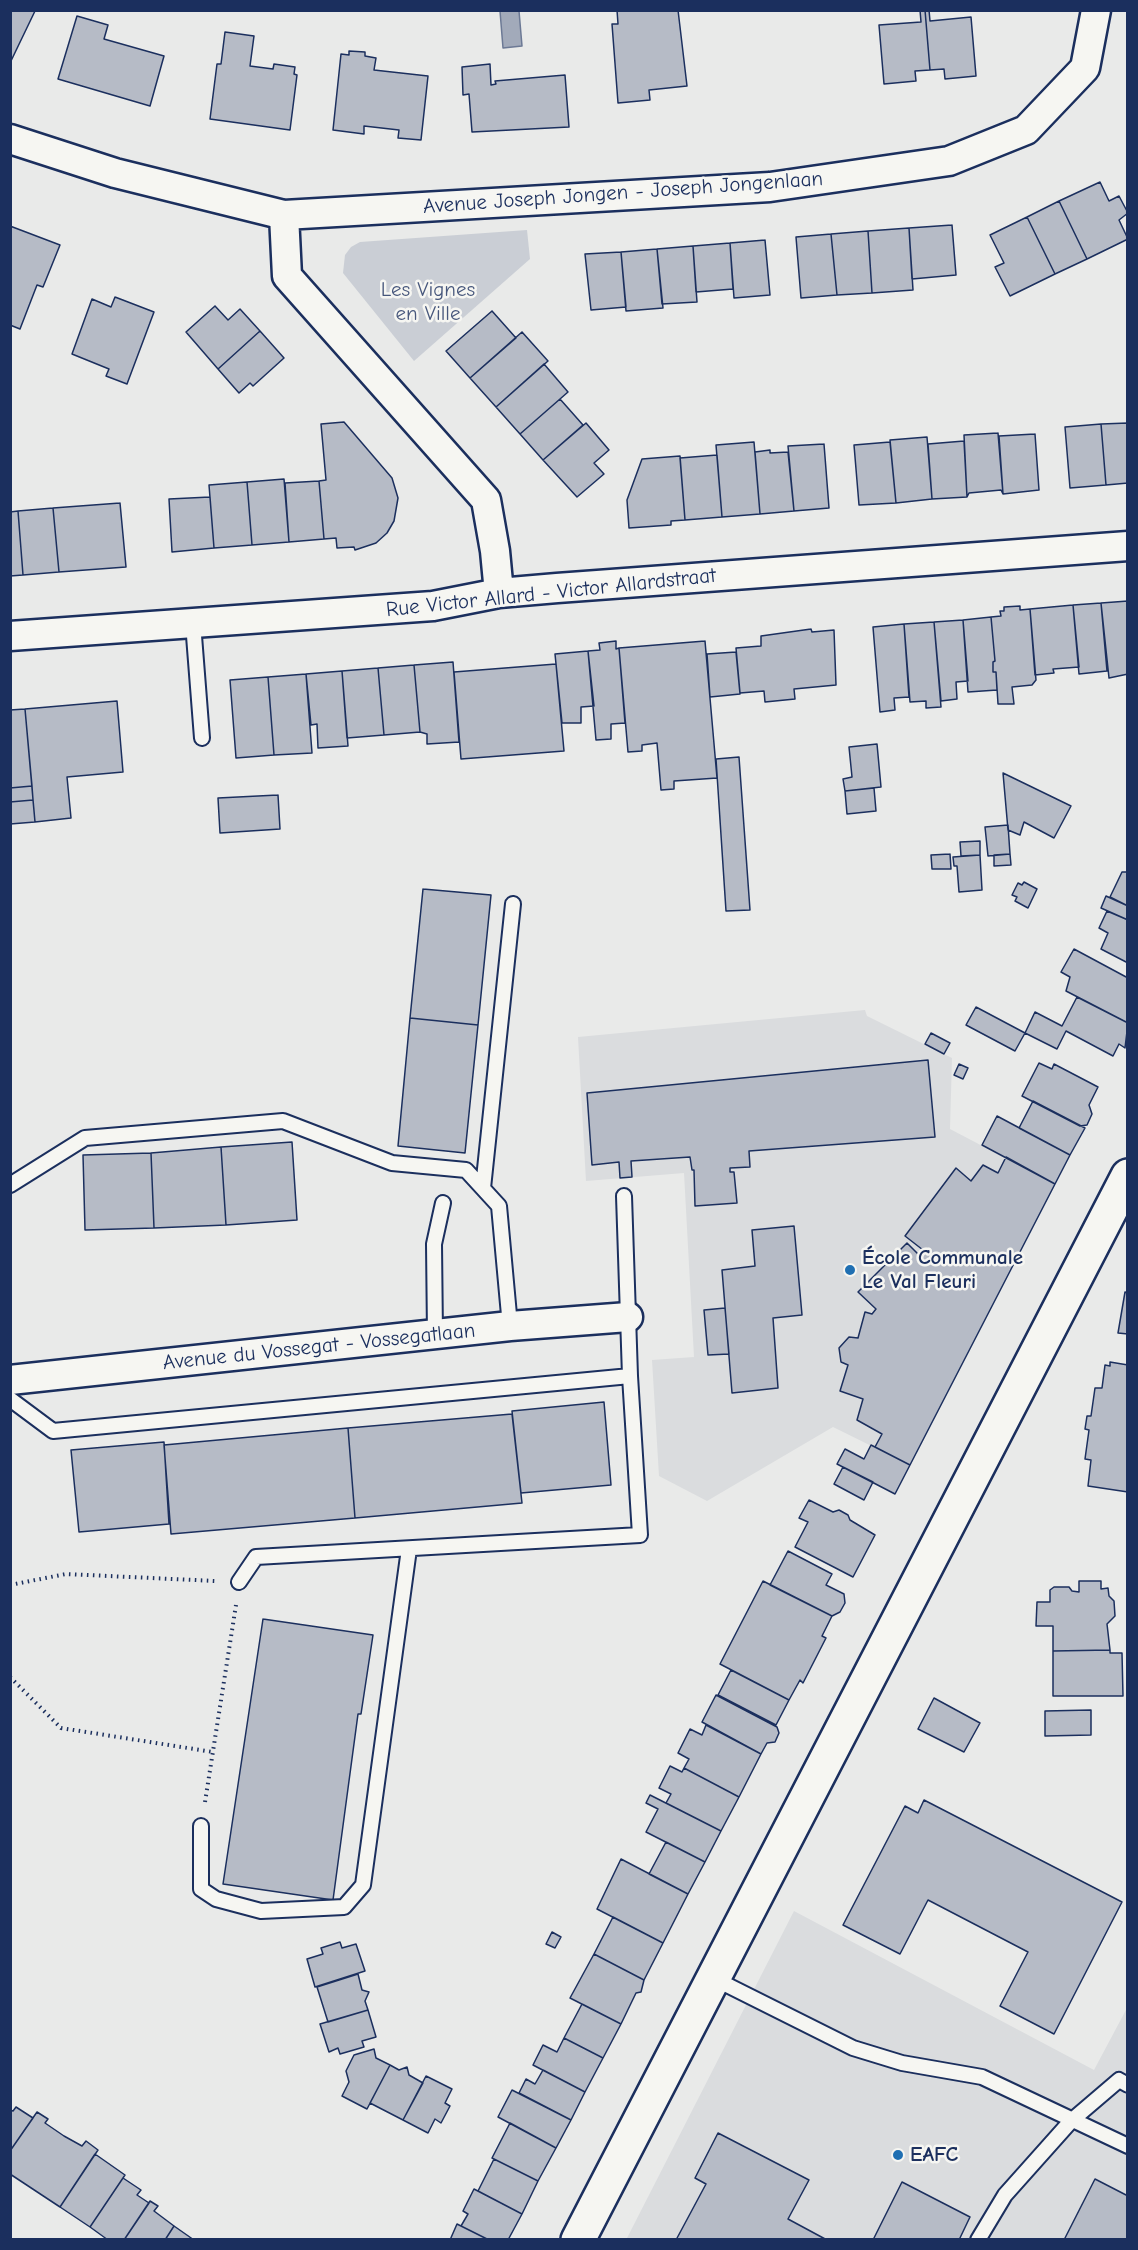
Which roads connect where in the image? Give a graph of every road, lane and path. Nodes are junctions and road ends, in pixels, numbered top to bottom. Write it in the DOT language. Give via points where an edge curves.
graph roads {
  1 [pos="1096,10"];
  2 [pos="10,139"];
  3 [pos="284,215"];
  4 [pos="1128,546"];
  5 [pos="499,593"];
  6 [pos="193,623"];
  7 [pos="10,636"];
  8 [pos="202,738"];
  9 [pos="513,904"];
  10 [pos="1128,1176"];
  11 [pos="10,1185"];
  12 [pos="483,1188"];
  13 [pos="624,1196"];
  14 [pos="443,1203"];
  15 [pos="628,1317"];
  16 [pos="510,1326"];
  17 [pos="435,1335"];
  18 [pos="630,1376"];
  19 [pos="10,1380"];
  20 [pos="10,1399"];
  21 [pos="409,1549"];
  22 [pos="239,1582"];
  23 [pos="10,1585"];
  24 [pos="10,1677"];
  25 [pos="213,1752"];
  26 [pos="201,1826"];
  27 [pos="713,1977"];
  28 [pos="1128,2085"];
  29 [pos="1071,2121"];
  30 [pos="1128,2146"];
  31 [pos="578,2240"];
  32 [pos="978,2240"];
  1 -- 3 [label="street, Avenue Joseph Jongen - Joseph Jongenlaan" via="1086,68 1026,130 949,161 770,187"];
  2 -- 3 [label="street, Avenue Joseph Jongen - Joseph Jongenlaan" via="115,173"];
  3 -- 5 [label="street" via="287,276 486,500"];
  4 -- 5 [label="street, Rue Victor Allard - Victor Allardstraat"];
  5 -- 6 [label="street, Rue Victor Allard - Victor Allardstraat" via="433,606"];
  6 -- 7 [label="street, Rue Victor Allard - Victor Allardstraat"];
  6 -- 8 [label="lane"];
  9 -- 12 [label="lane"];
  10 -- 27 [label="street"];
  11 -- 12 [label="lane" via="85,1138 283,1121 392,1163 466,1170"];
  12 -- 16 [label="lane" via="499,1206"];
  13 -- 15 [label="lane"];
  14 -- 17 [label="lane" via="434,1244"];
  15 -- 16 [label="street, Avenue du Vossegat - Vossegatlaan"];
  15 -- 18 [label="lane"];
  16 -- 17 [label="street, Avenue du Vossegat - Vossegatlaan"];
  17 -- 19 [label="street, Avenue du Vossegat - Vossegatlaan"];
  18 -- 20 [label="lane" via="53,1431"];
  18 -- 21 [label="lane" via="640,1535"];
  21 -- 22 [label="lane" via="256,1557"];
  21 -- 26 [label="lane" via="363,1885 344,1907 261,1911 216,1899 201,1888"];
  22 -- 23 [label="path" via="66,1574"];
  22 -- 25 [label="path"];
  24 -- 25 [label="path" via="61,1728"];
  25 -- 26 [label="path"];
  27 -- 29 [label="lane" via="853,2048 902,2063 982,2077"];
  27 -- 31 [label="street"];
  28 -- 29 [label="lane" via="1119,2080"];
  29 -- 30 [label="lane"];
  29 -- 32 [label="lane" via="1005,2195"];
}
